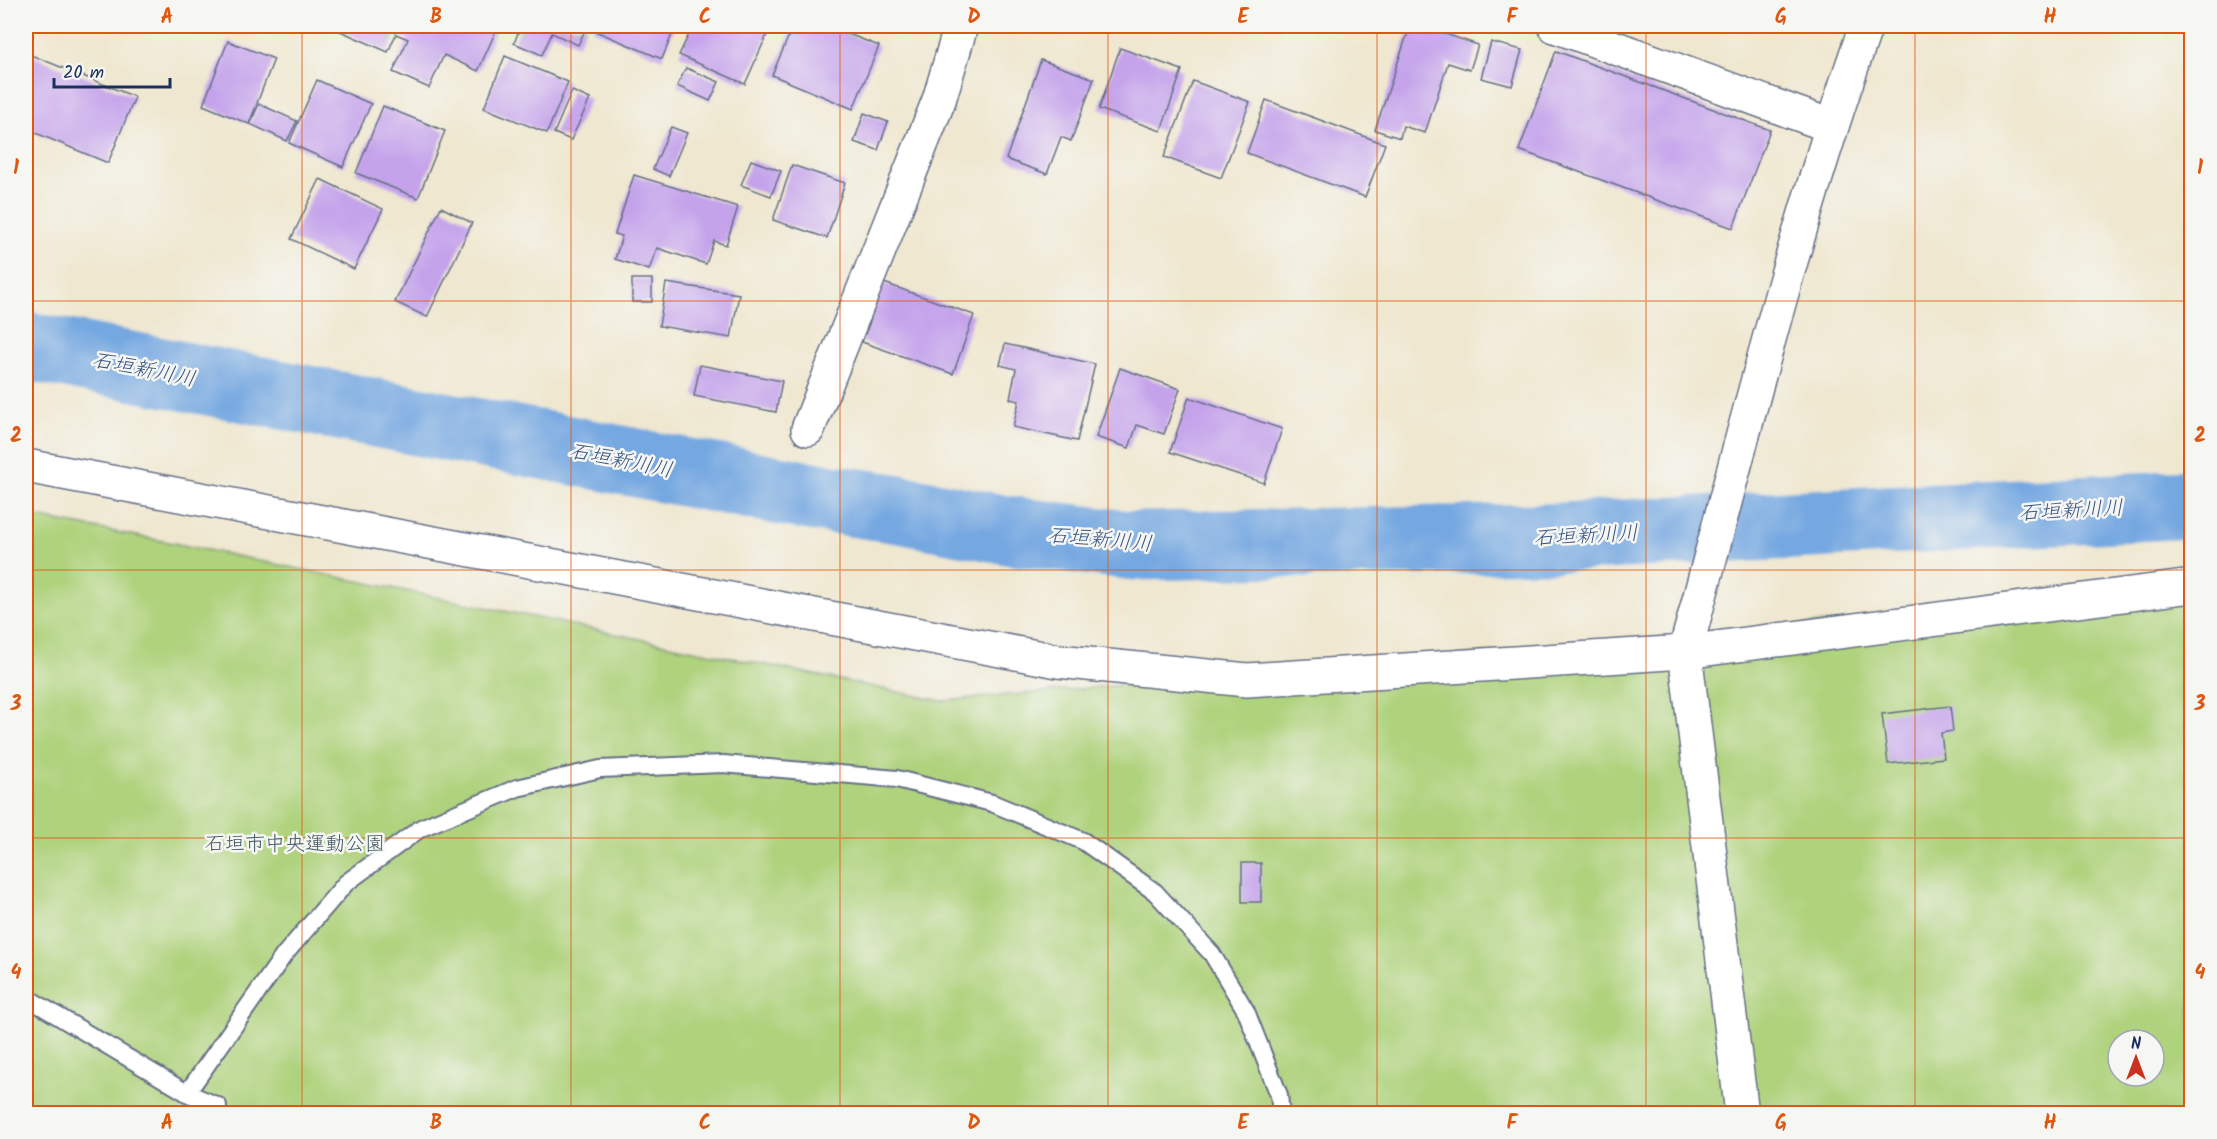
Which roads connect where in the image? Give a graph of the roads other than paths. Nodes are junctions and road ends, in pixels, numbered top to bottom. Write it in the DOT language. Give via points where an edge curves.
graph roads {
  1 [pos="961,26"];
  2 [pos="1555,26"];
  3 [pos="1866,26"];
  4 [pos="1831,126"];
  5 [pos="808,429"];
  6 [pos="26,466"];
  7 [pos="2192,586"];
  8 [pos="1684,652"];
  9 [pos="26,997"];
  10 [pos="187,1093"];
  11 [pos="218,1113"];
  12 [pos="1281,1113"];
  13 [pos="1742,1113"];
  1 -- 5 [label="street" via="939,100"];
  2 -- 4 [label="street"];
  3 -- 4 [label="street"];
  4 -- 8 [label="street"];
  6 -- 8 [label="street" via="1058,661 1247,680"];
  7 -- 8 [label="street"];
  8 -- 13 [label="street"];
  9 -- 10 [label="lane"];
  10 -- 11 [label="lane" via="218,1106"];
  10 -- 12 [label="lane" via="284,955 346,883 421,828 517,788 600,769 723,764 897,779 992,803 1083,841 1155,892 1212,954 1246,1011 1279,1095"];
}
